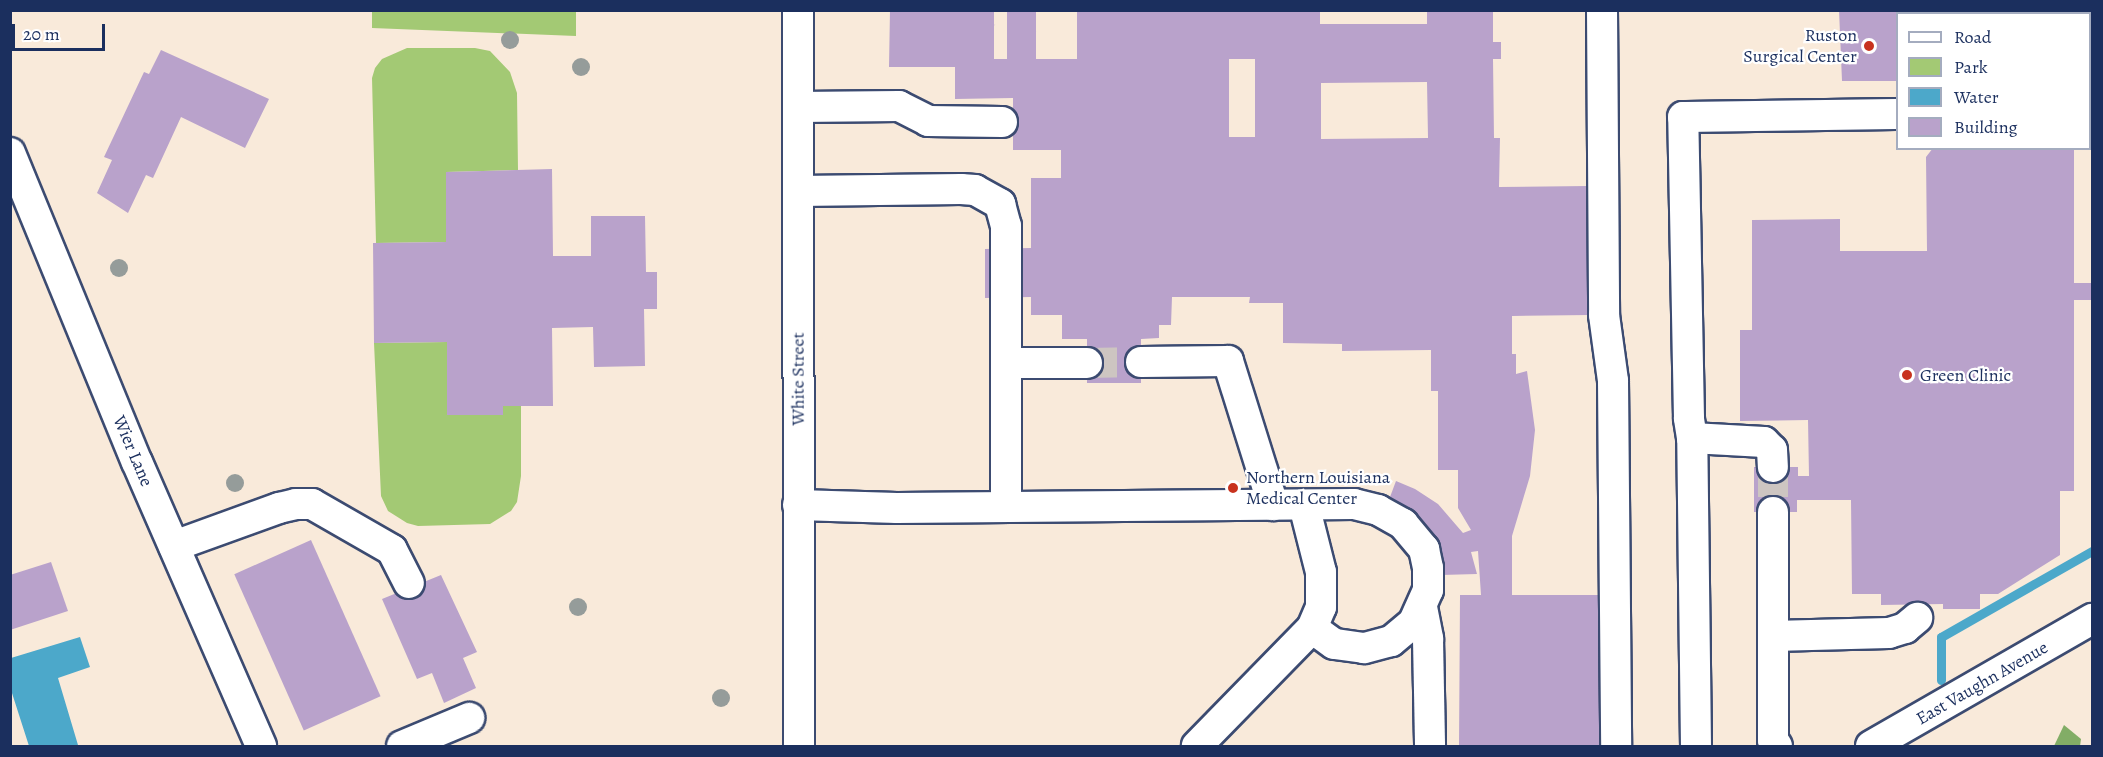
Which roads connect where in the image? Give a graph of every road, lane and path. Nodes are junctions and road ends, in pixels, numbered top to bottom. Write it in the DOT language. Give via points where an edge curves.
graph roads {
  1 [pos="798,10"];
  2 [pos="1602,10"];
  3 [pos="798,107"];
  4 [pos="1896,114"];
  5 [pos="1002,122"];
  6 [pos="10,153"];
  7 [pos="798,191"];
  8 [pos="1141,362"];
  9 [pos="1005,363"];
  10 [pos="1087,363"];
  11 [pos="1692,438"];
  12 [pos="1773,467"];
  13 [pos="798,505"];
  14 [pos="1273,505"];
  15 [pos="1304,505"];
  16 [pos="1005,507"];
  17 [pos="1773,512"];
  18 [pos="174,546"];
  19 [pos="410,583"];
  20 [pos="1422,607"];
  21 [pos="1917,618"];
  22 [pos="2092,619"];
  23 [pos="1312,628"];
  24 [pos="1773,636"];
  25 [pos="469,718"];
  26 [pos="1878,745"];
  27 [pos="261,747"];
  28 [pos="402,747"];
  29 [pos="800,747"];
  30 [pos="1197,747"];
  31 [pos="1430,747"];
  32 [pos="1616,747"];
  33 [pos="1696,747"];
  34 [pos="1777,747"];
  1 -- 3 [label="street, White Street"];
  2 -- 32 [label="street" via="1604,315 1613,381"];
  3 -- 5 [label="street" via="899,106 928,122"];
  3 -- 7 [label="street, White Street"];
  4 -- 11 [label="street" via="1683,117"];
  6 -- 18 [label="street, Wier Lane"];
  7 -- 9 [label="street" via="961,189 975,190 1000,204 1005,226"];
  7 -- 13 [label="street, White Street"];
  8 -- 14 [label="street" via="1228,361"];
  9 -- 10 [label="street"];
  9 -- 16 [label="street"];
  11 -- 12 [label="street" via="1764,442 1772,450"];
  11 -- 33 [label="street"];
  13 -- 16 [label="street"];
  13 -- 29 [label="street, White Street"];
  14 -- 15 [label="street"];
  14 -- 16 [label="street"];
  15 -- 20 [label="street" via="1363,506 1403,524 1424,549 1428,590"];
  15 -- 23 [label="street" via="1321,572 1320,607"];
  17 -- 24 [label="street"];
  18 -- 19 [label="street" via="279,508 312,504 392,550"];
  18 -- 27 [label="street, Wier Lane"];
  20 -- 23 [label="street" via="1403,633 1378,646 1334,644"];
  20 -- 31 [label="street" via="1428,639"];
  21 -- 24 [label="street" via="1905,628 1889,633"];
  22 -- 26 [label="street, East Vaughn Avenue"];
  23 -- 30 [label="street"];
  24 -- 34 [label="street" via="1773,740"];
  25 -- 28 [label="street"];
}
